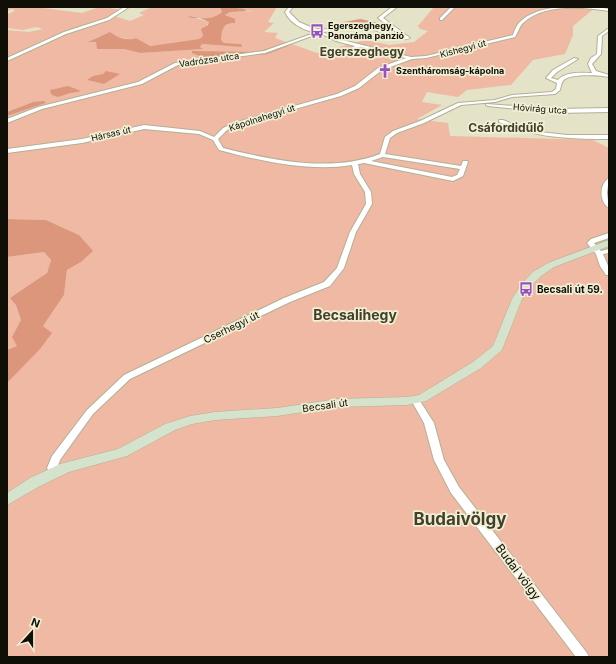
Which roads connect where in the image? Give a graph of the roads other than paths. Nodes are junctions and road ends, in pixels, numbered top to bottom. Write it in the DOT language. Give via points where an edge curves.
graph roads {
  1 [pos="127,7"];
  2 [pos="291,7"];
  3 [pos="395,7"];
  4 [pos="453,7"];
  5 [pos="555,8"];
  6 [pos="609,10"];
  7 [pos="441,19"];
  8 [pos="609,29"];
  9 [pos="322,31"];
  10 [pos="360,45"];
  11 [pos="340,55"];
  12 [pos="411,58"];
  13 [pos="576,59"];
  14 [pos="7,60"];
  15 [pos="600,74"];
  16 [pos="609,76"];
  17 [pos="559,82"];
  18 [pos="471,103"];
  19 [pos="609,110"];
  20 [pos="7,121"];
  21 [pos="501,121"];
  22 [pos="609,137"];
  23 [pos="215,139"];
  24 [pos="7,150"];
  25 [pos="382,155"];
  26 [pos="365,162"];
  27 [pos="355,164"];
  28 [pos="609,180"];
  29 [pos="609,206"];
  30 [pos="609,235"];
  31 [pos="609,243"];
  32 [pos="609,250"];
  33 [pos="597,251"];
  34 [pos="609,273"];
  35 [pos="415,400"];
  36 [pos="54,473"];
  37 [pos="7,500"];
  38 [pos="582,657"];
  1 -- 14 [label="street" via="108,19 65,33"];
  2 -- 9 [label="street, Kishegyi út" via="287,13 294,22"];
  3 -- 9 [label="street" via="380,18 407,38 359,26 341,26"];
  4 -- 7 [label="street"];
  5 -- 6 [label="street, Kishegyi út"];
  5 -- 12 [label="street, Kishegyi út" via="529,16 519,25 514,36 440,55"];
  8 -- 15 [label="street" via="600,36 599,54 590,64 593,70"];
  9 -- 10 [label="street, Kishegyi út" via="337,40"];
  9 -- 20 [label="street, Vadrózsa utca" via="265,52 177,64 140,83 46,107"];
  10 -- 11 [label="street"];
  10 -- 12 [label="street, Kishegyi út"];
  12 -- 23 [label="street, Kápolnahegyi út" via="380,69 357,87 340,95 236,124 225,129"];
  13 -- 17 [label="street" via="548,78"];
  15 -- 16 [label="street"];
  15 -- 17 [label="street" via="572,75"];
  17 -- 18 [label="street" via="558,90 553,93"];
  18 -- 19 [label="street, Hóvirág utca" via="547,111"];
  18 -- 25 [label="street" via="460,104 395,132 388,138"];
  21 -- 22 [label="street" via="514,128 555,135"];
  23 -- 24 [label="street, Hársas út" via="200,133 144,127 82,141"];
  23 -- 27 [label="street" via="221,149 273,161 297,164"];
  25 -- 26 [label="street"];
  25 -- 26 [label="street" via="464,165 460,176 453,179"];
  26 -- 27 [label="street"];
  27 -- 36 [label="street, Cserhegyi út" via="357,174 368,192 369,204 353,232 340,268 332,280 127,377 90,412 55,459 52,468"];
  28 -- 29 [label="street" via="603,191"];
  30 -- 33 [label="street" via="590,242"];
  31 -- 33 [label="main road, Becsali út"];
  32 -- 33 [label="street"];
  33 -- 34 [label="street"];
  33 -- 35 [label="main road, Becsali út" via="551,265 537,274 526,284 517,298 501,343 492,355 438,390"];
  35 -- 36 [label="main road, Becsali út" via="342,402 277,412 197,419 170,427 122,453 75,464"];
  35 -- 38 [label="street, Budai völgy" via="428,423 439,460 455,490"];
  36 -- 37 [label="main road, Becsali út"];
}
